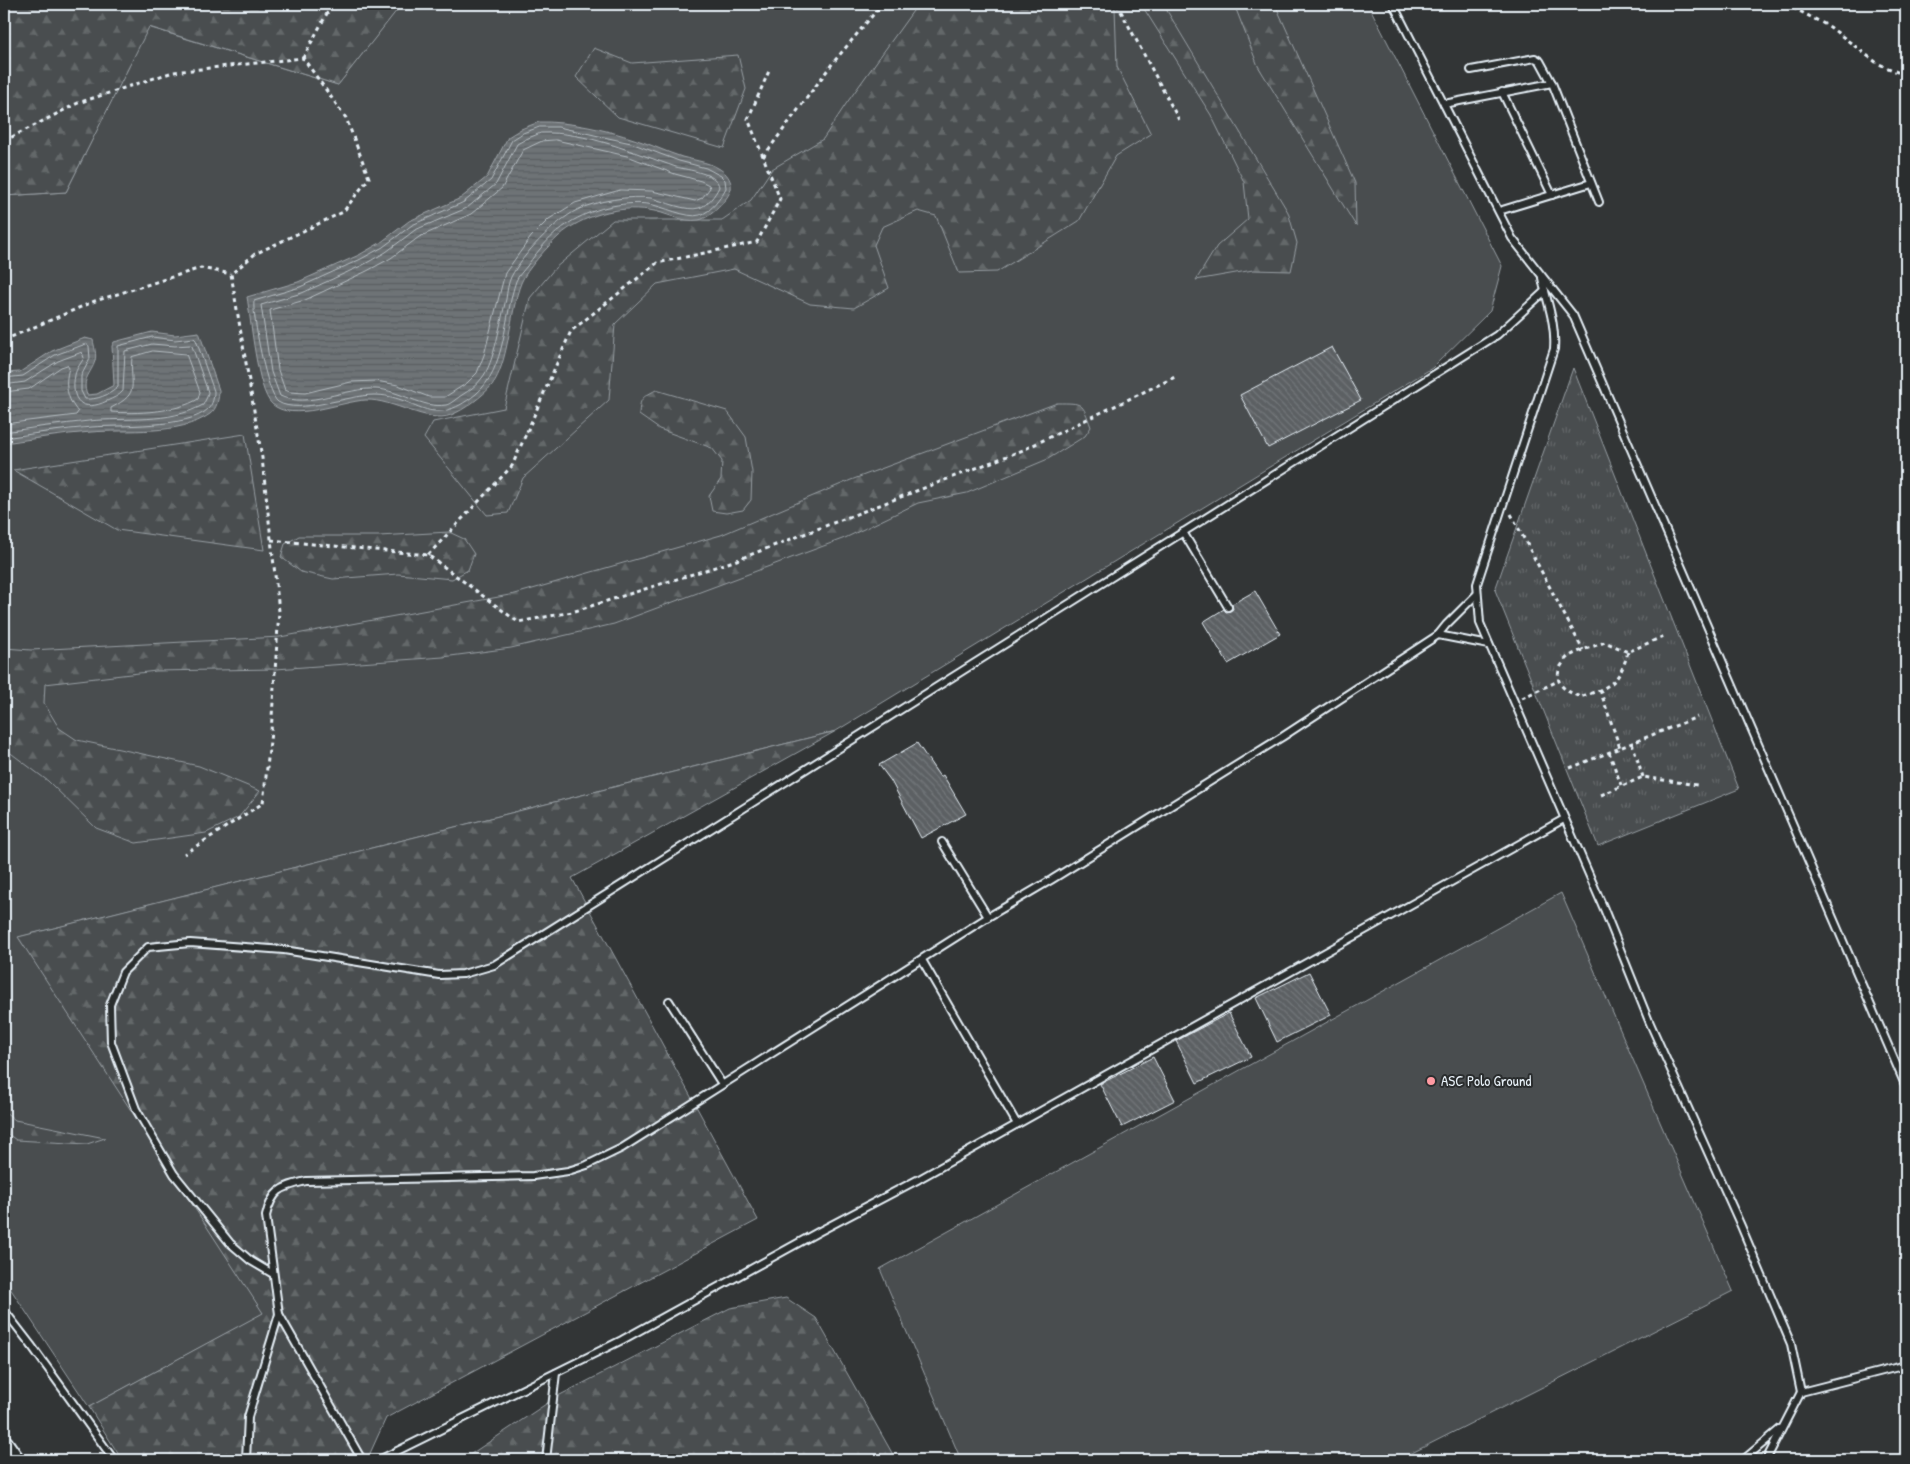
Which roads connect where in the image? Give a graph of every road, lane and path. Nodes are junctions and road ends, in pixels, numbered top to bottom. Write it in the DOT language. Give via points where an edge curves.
graph roads {
  1 [pos="332,4"];
  2 [pos="882,4"];
  3 [pos="1117,4"];
  4 [pos="1394,4"];
  5 [pos="1786,4"];
  6 [pos="303,58"];
  7 [pos="1471,70"];
  8 [pos="769,71"];
  9 [pos="1906,76"];
  10 [pos="1552,83"];
  11 [pos="1502,92"];
  12 [pos="1444,104"];
  13 [pos="1179,120"];
  14 [pos="4,140"];
  15 [pos="763,157"];
  16 [pos="1591,183"];
  17 [pos="1552,195"];
  18 [pos="1599,202"];
  19 [pos="1499,211"];
  20 [pos="231,274"];
  21 [pos="1542,276"];
  22 [pos="1545,291"];
  23 [pos="4,340"];
  24 [pos="1176,376"];
  25 [pos="1504,500"];
  26 [pos="1183,532"];
  27 [pos="271,540"];
  28 [pos="428,555"];
  29 [pos="1477,594"];
  30 [pos="1228,607"];
  31 [pos="1438,635"];
  32 [pos="1664,636"];
  33 [pos="1489,645"];
  34 [pos="1583,650"];
  35 [pos="1628,652"];
  36 [pos="1558,681"];
  37 [pos="1600,690"];
  38 [pos="1514,702"];
  39 [pos="1697,717"];
  40 [pos="1632,743"];
  41 [pos="1620,748"];
  42 [pos="1609,752"];
  43 [pos="1570,768"];
  44 [pos="1643,777"];
  45 [pos="1697,784"];
  46 [pos="1621,785"];
  47 [pos="1601,795"];
  48 [pos="1564,819"];
  49 [pos="942,842"];
  50 [pos="184,854"];
  51 [pos="988,917"];
  52 [pos="922,960"];
  53 [pos="669,1001"];
  54 [pos="722,1084"];
  55 [pos="1906,1087"];
  56 [pos="1017,1124"];
  57 [pos="273,1274"];
  58 [pos="4,1310"];
  59 [pos="279,1314"];
  60 [pos="1906,1365"];
  61 [pos="556,1373"];
  62 [pos="1801,1392"];
  63 [pos="1783,1426"];
  64 [pos="4,1443"];
  65 [pos="16,1460"];
  66 [pos="114,1460"];
  67 [pos="246,1460"];
  68 [pos="362,1460"];
  69 [pos="378,1460"];
  70 [pos="546,1460"];
  71 [pos="1743,1460"];
  72 [pos="1766,1460"];
  1 -- 6 [label="path"];
  2 -- 15 [label="path" via="832,64"];
  3 -- 13 [label="path"];
  4 -- 12 [label="lane"];
  5 -- 9 [label="path" via="1830,27 1877,63"];
  6 -- 14 [label="path" via="173,72 78,103"];
  6 -- 20 [label="path" via="346,118 369,178 343,212 256,254"];
  7 -- 10 [label="lane" via="1536,58"];
  8 -- 15 [label="path" via="748,119"];
  10 -- 11 [label="lane"];
  10 -- 16 [label="lane"];
  11 -- 12 [label="lane"];
  11 -- 17 [label="lane"];
  12 -- 19 [label="lane"];
  15 -- 28 [label="path" via="780,199 756,242 657,263 571,331 512,466"];
  16 -- 17 [label="lane"];
  16 -- 18 [label="lane"];
  17 -- 19 [label="lane"];
  19 -- 21 [label="lane" via="1512,238"];
  20 -- 23 [label="path" via="201,268 95,302"];
  20 -- 27 [label="path" via="262,458"];
  21 -- 22 [label="lane"];
  21 -- 55 [label="lane" via="1573,315"];
  22 -- 25 [label="lane" via="1553,318 1554,349"];
  22 -- 26 [label="lane" via="1497,335"];
  24 -- 28 [label="path" via="1023,450 734,561 572,612 518,622"];
  25 -- 29 [label="lane" via="1477,584"];
  25 -- 34 [label="path"];
  26 -- 30 [label="lane"];
  26 -- 57 [label="lane" via="494,965 463,974 438,975 284,950 190,943 148,947 123,972 110,1005 111,1042 136,1109 174,1174 230,1243"];
  27 -- 28 [label="path"];
  27 -- 50 [label="path" via="279,611 263,803"];
  29 -- 31 [label="lane"];
  29 -- 33 [label="lane" via="1480,623"];
  31 -- 33 [label="lane"];
  31 -- 51 [label="lane" via="1282,737"];
  32 -- 35 [label="path"];
  33 -- 38 [label="lane"];
  34 -- 35 [label="path" via="1605,642"];
  34 -- 36 [label="path" via="1566,658"];
  35 -- 37 [label="path" via="1620,676"];
  36 -- 37 [label="path" via="1562,688 1580,697"];
  36 -- 38 [label="path"];
  37 -- 41 [label="path"];
  38 -- 48 [label="lane"];
  39 -- 40 [label="path"];
  40 -- 41 [label="path"];
  40 -- 44 [label="path"];
  41 -- 42 [label="path"];
  42 -- 43 [label="path"];
  42 -- 46 [label="path"];
  44 -- 45 [label="path"];
  44 -- 46 [label="path"];
  46 -- 47 [label="path"];
  48 -- 56 [label="lane"];
  48 -- 62 [label="lane" via="1791,1344"];
  49 -- 51 [label="lane"];
  51 -- 52 [label="lane"];
  52 -- 54 [label="lane"];
  52 -- 56 [label="lane"];
  53 -- 54 [label="lane"];
  54 -- 57 [label="lane" via="622,1148 568,1171 533,1176 357,1179 306,1181 290,1185 276,1192 266,1216"];
  56 -- 61 [label="lane"];
  57 -- 59 [label="lane"];
  58 -- 66 [label="lane"];
  59 -- 67 [label="lane" via="248,1417"];
  59 -- 68 [label="lane"];
  60 -- 62 [label="lane"];
  61 -- 69 [label="lane"];
  61 -- 70 [label="lane"];
  62 -- 63 [label="lane"];
  63 -- 71 [label="lane"];
  63 -- 72 [label="lane"];
  64 -- 65 [label="street"];
}
